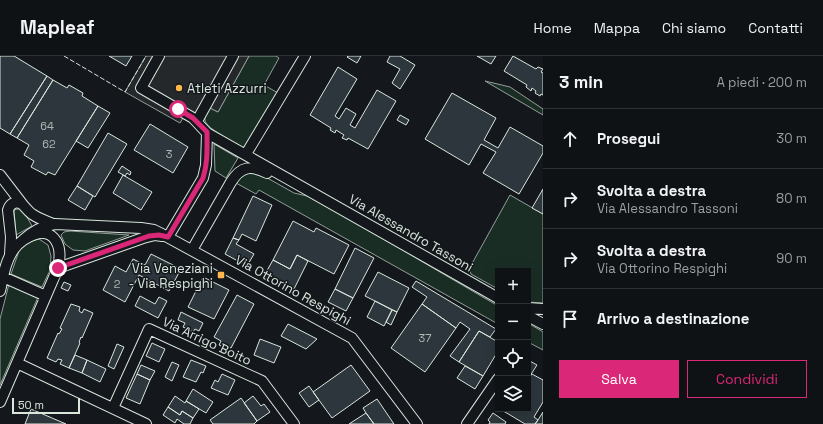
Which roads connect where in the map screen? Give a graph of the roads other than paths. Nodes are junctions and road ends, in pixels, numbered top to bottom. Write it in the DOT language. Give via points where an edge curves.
graph roads {
  1 [pos="159,56"];
  2 [pos="233,56"];
  3 [pos="305,56"];
  4 [pos="196,121"];
  5 [pos="207,132"];
  6 [pos="246,154"];
  7 [pos="0,175"];
  8 [pos="311,192"];
  9 [pos="23,204"];
  10 [pos="55,224"];
  11 [pos="168,237"];
  12 [pos="23,240"];
  13 [pos="192,250"];
  14 [pos="10,255"];
  15 [pos="58,268"];
  16 [pos="3,277"];
  17 [pos="0,291"];
  18 [pos="46,296"];
  19 [pos="495,296"];
  20 [pos="531,308"];
  21 [pos="543,309"];
  22 [pos="531,318"];
  23 [pos="543,324"];
  24 [pos="17,363"];
  25 [pos="495,383"];
  26 [pos="0,402"];
  27 [pos="113,408"];
  28 [pos="146,424"];
  29 [pos="294,424"];
  30 [pos="417,424"];
  31 [pos="467,424"];
  1 -- 4 [label="street, Via Alessandro Tassoni" via="141,88"];
  2 -- 4 [label="street"];
  3 -- 6 [label="street"];
  4 -- 5 [label="street, Via Alessandro Tassoni"];
  5 -- 6 [label="street, Via Alessandro Tassoni"];
  5 -- 11 [label="street" via="203,178"];
  6 -- 8 [label="street, Via Alessandro Tassoni"];
  7 -- 9 [label="street, Via Ottorino Respighi"];
  8 -- 13 [label="street, Via Alessandro Tassoni" via="293,188 258,169 241,170 231,182"];
  8 -- 19 [label="street, Via Alessandro Tassoni"];
  9 -- 10 [label="street, Via Ottorino Respighi" via="33,215"];
  9 -- 14 [label="street" via="15,202 9,206"];
  10 -- 11 [label="street, Via Ottorino Respighi" via="148,229"];
  10 -- 12 [label="street, Via Ottorino Respighi" via="37,229"];
  11 -- 13 [label="street, Via Ottorino Respighi"];
  11 -- 15 [label="street, Via Ottorino Respighi" via="149,236"];
  12 -- 14 [label="street"];
  12 -- 15 [label="street" via="38,234 54,238 60,258"];
  13 -- 30 [label="street, Via Ottorino Respighi" via="352,338"];
  14 -- 16 [label="street"];
  15 -- 18 [label="street"];
  16 -- 17 [label="street"];
  16 -- 18 [label="street"];
  18 -- 24 [label="street"];
  20 -- 21 [label="street"];
  22 -- 23 [label="street"];
  24 -- 26 [label="street"];
  24 -- 27 [label="street"];
  25 -- 31 [label="street"];
  27 -- 28 [label="street"];
  27 -- 29 [label="street, Via Arrigo Boito" via="149,329 262,381"];
}
